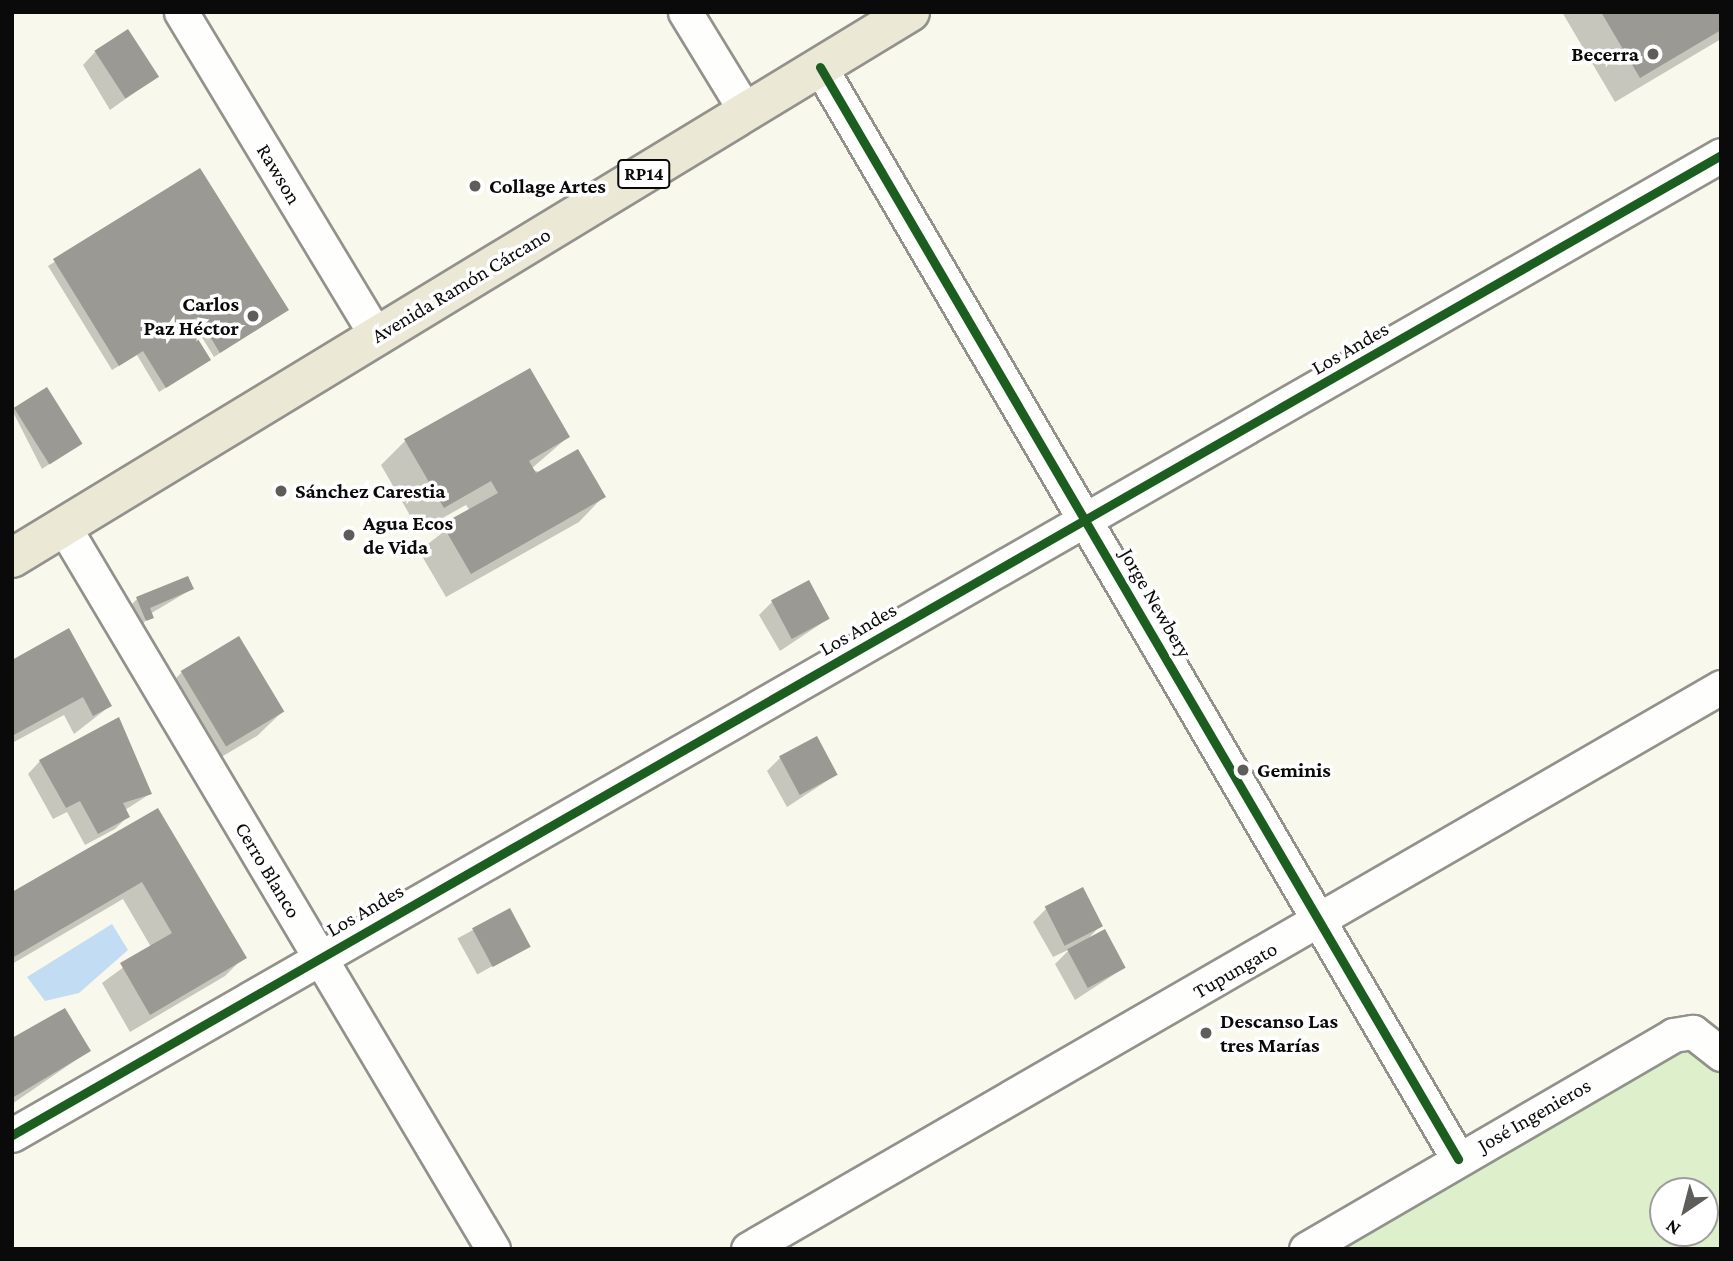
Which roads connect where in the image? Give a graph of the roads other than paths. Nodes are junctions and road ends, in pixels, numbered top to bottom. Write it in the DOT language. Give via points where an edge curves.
graph roads {
  1 [pos="181,12"];
  2 [pos="685,12"];
  3 [pos="910,12"];
  4 [pos="820,67"];
  5 [pos="746,112"];
  6 [pos="1721,155"];
  7 [pos="377,337"];
  8 [pos="1087,519"];
  9 [pos="64,527"];
  10 [pos="16,548"];
  11 [pos="1721,687"];
  12 [pos="1320,921"];
  13 [pos="319,956"];
  14 [pos="1721,1054"];
  15 [pos="12,1135"];
  16 [pos="1458,1159"];
  17 [pos="493,1249"];
  18 [pos="748,1249"];
  19 [pos="1306,1249"];
  1 -- 7 [label="street, Rawson"];
  2 -- 5 [label="street"];
  3 -- 4 [label="main road, Avenida Ramón Cárcano / RP14"];
  4 -- 5 [label="main road, Avenida Ramón Cárcano / RP14"];
  4 -- 8 [label="street, Jorge Newbery"];
  5 -- 7 [label="main road, Avenida Ramón Cárcano / RP14"];
  6 -- 8 [label="street, Los Andes"];
  7 -- 9 [label="main road, Avenida Ramón Cárcano / RP14"];
  8 -- 12 [label="street, Jorge Newbery"];
  8 -- 13 [label="street, Los Andes"];
  9 -- 10 [label="main road, Avenida Ramón Cárcano / RP14"];
  9 -- 13 [label="street, Cerro Blanco"];
  11 -- 12 [label="street, Tupungato"];
  12 -- 16 [label="street, Jorge Newbery"];
  12 -- 18 [label="street, Tupungato"];
  13 -- 15 [label="street, Los Andes"];
  13 -- 17 [label="street, Cerro Blanco"];
  14 -- 16 [label="street, José Ingenieros" via="1693,1032 1673,1035"];
  16 -- 19 [label="street, José Ingenieros"];
}
